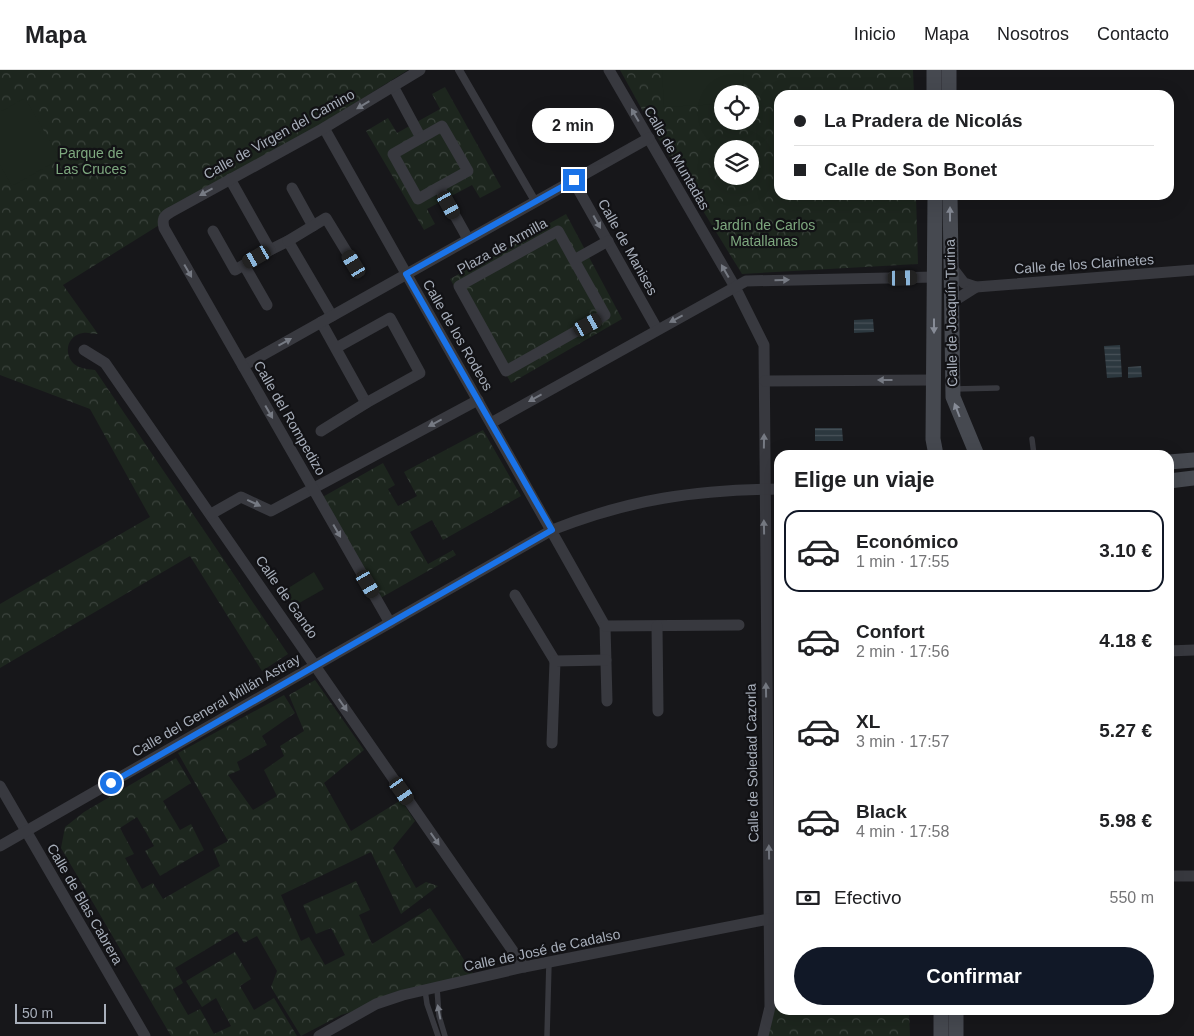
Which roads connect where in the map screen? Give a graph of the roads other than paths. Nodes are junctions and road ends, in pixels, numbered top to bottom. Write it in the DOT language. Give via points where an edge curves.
graph roads {
  1 [pos="420,70"];
  2 [pos="459,70"];
  3 [pos="609,70"];
  4 [pos="934,70"];
  5 [pos="949,70"];
  6 [pos="393,86"];
  7 [pos="934,90"];
  8 [pos="949,90"];
  9 [pos="324,128"];
  10 [pos="421,138"];
  11 [pos="648,138"];
  12 [pos="230,179"];
  13 [pos="574,180"];
  14 [pos="292,188"];
  15 [pos="439,188"];
  16 [pos="934,200"];
  17 [pos="950,200"];
  18 [pos="536,202"];
  19 [pos="314,226"];
  20 [pos="164,228"];
  21 [pos="213,231"];
  22 [pos="468,239"];
  23 [pos="288,240"];
  24 [pos="608,242"];
  25 [pos="270,250"];
  26 [pos="574,260"];
  27 [pos="354,264"];
  28 [pos="244,265"];
  29 [pos="950,265"];
  30 [pos="1194,270"];
  31 [pos="406,274"];
  32 [pos="935,277"];
  33 [pos="735,287"];
  34 [pos="976,287"];
  35 [pos="267,305"];
  36 [pos="951,310"];
  37 [pos="332,316"];
  38 [pos="321,322"];
  39 [pos="657,329"];
  40 [pos="336,348"];
  41 [pos="84,350"];
  42 [pos="243,366"];
  43 [pos="934,380"];
  44 [pos="765,381"];
  45 [pos="997,388"];
  46 [pos="952,389"];
  47 [pos="478,400"];
  48 [pos="366,403"];
  49 [pos="491,422"];
  50 [pos="321,430"];
  51 [pos="1032,439"];
  52 [pos="935,450"];
  53 [pos="975,450"];
  54 [pos="1033,450"];
  55 [pos="1194,460"];
  56 [pos="1174,462"];
  57 [pos="1194,478"];
  58 [pos="1174,480"];
  59 [pos="313,489"];
  60 [pos="774,489"];
  61 [pos="764,490"];
  62 [pos="211,514"];
  63 [pos="552,530"];
  64 [pos="515,596"];
  65 [pos="390,623"];
  66 [pos="605,626"];
  67 [pos="656,626"];
  68 [pos="739,626"];
  69 [pos="1194,650"];
  70 [pos="1174,651"];
  71 [pos="606,660"];
  72 [pos="555,661"];
  73 [pos="315,665"];
  74 [pos="607,701"];
  75 [pos="658,711"];
  76 [pos="552,744"];
  77 [pos="0,786"];
  78 [pos="25,831"];
  79 [pos="0,846"];
  80 [pos="1174,876"];
  81 [pos="1194,876"];
  82 [pos="774,918"];
  83 [pos="549,962"];
  84 [pos="524,967"];
  85 [pos="431,989"];
  86 [pos="941,1015"];
  87 [pos="956,1015"];
  88 [pos="146,1036"];
  89 [pos="319,1036"];
  90 [pos="438,1036"];
  91 [pos="445,1036"];
  92 [pos="547,1036"];
  93 [pos="763,1036"];
  94 [pos="941,1036"];
  95 [pos="956,1036"];
  1 -- 6 [label="street, Calle de Virgen del Camino"];
  2 -- 18 [label="street"];
  11 -- 3 [label="street, Calle de Muntadas, one-way"];
  4 -- 7 [label="main road"];
  5 -- 8 [label="main road"];
  6 -- 9 [label="street, Calle de Virgen del Camino, one-way"];
  6 -- 10 [label="street"];
  9 -- 12 [label="street, Calle de Virgen del Camino"];
  9 -- 31 [label="street, Calle de los Rodeos"];
  10 -- 15 [label="street" via="393,154 418,199"];
  10 -- 15 [label="street" via="442,126 468,171"];
  11 -- 13 [label="street"];
  33 -- 11 [label="street, Calle de Muntadas, one-way"];
  12 -- 20 [label="street, Calle de Virgen del Camino, one-way" via="165,215"];
  12 -- 25 [label="street"];
  13 -- 18 [label="street"];
  13 -- 24 [label="street, Calle de Manises, one-way"];
  14 -- 19 [label="street"];
  15 -- 22 [label="street"];
  16 -- 32 [label="main road, Calle de Joaquín Turina"];
  29 -- 17 [label="main road, Calle de Joaquín Turina, one-way"];
  18 -- 22 [label="street"];
  19 -- 23 [label="street"];
  19 -- 27 [label="street" via="326,218"];
  20 -- 42 [label="street, Calle del Rompedizo, one-way"];
  21 -- 28 [label="street" via="235,270"];
  22 -- 31 [label="street"];
  23 -- 25 [label="street"];
  23 -- 37 [label="street"];
  24 -- 26 [label="street"];
  24 -- 39 [label="street, Calle de Manises"];
  25 -- 28 [label="street"];
  26 -- 26 [label="street, Plaza de Armilla" via="558,231 459,286 506,371 605,315"];
  28 -- 35 [label="street"];
  29 -- 34 [label="street" via="964,283"];
  29 -- 36 [label="main road, Calle de Joaquín Turina"];
  30 -- 34 [label="street, Calle de los Clarinetes"];
  31 -- 37 [label="street"];
  31 -- 47 [label="street, Calle de los Rodeos"];
  33 -- 32 [label="street, one-way" via="746,281"];
  32 -- 43 [label="main road, Calle de Joaquín Turina, one-way"];
  33 -- 39 [label="street, one-way"];
  33 -- 44 [label="street, Calle de Muntadas" via="764,344"];
  34 -- 36 [label="street" via="958,299"];
  36 -- 46 [label="main road, Calle de Joaquín Turina"];
  37 -- 38 [label="street"];
  38 -- 40 [label="street"];
  42 -- 38 [label="street, one-way"];
  39 -- 49 [label="street, one-way"];
  40 -- 48 [label="street"];
  40 -- 48 [label="street" via="390,318 420,373"];
  41 -- 62 [label="street, Calle de Gando" via="105,363"];
  42 -- 59 [label="street, Calle del Rompedizo, one-way"];
  43 -- 44 [label="street, one-way"];
  43 -- 52 [label="main road, Calle de Joaquín Turina"];
  61 -- 44 [label="street, Calle de Muntadas, one-way"];
  45 -- 46 [label="lane"];
  53 -- 46 [label="main road, Calle de Joaquín Turina, one-way" via="956,408"];
  47 -- 49 [label="street, Calle de los Rodeos"];
  47 -- 59 [label="street, one-way"];
  48 -- 50 [label="street"];
  49 -- 63 [label="street, Calle de los Rodeos"];
  51 -- 54 [label="lane"];
  55 -- 56 [label="main road"];
  57 -- 58 [label="main road"];
  62 -- 59 [label="street, one-way" via="241,497 271,511"];
  59 -- 65 [label="street, Calle del Rompedizo, one-way"];
  60 -- 61 [label="street, Calle del General Millán Astray"];
  61 -- 63 [label="street, Calle del General Millán Astray" via="646,500"];
  82 -- 61 [label="street, Calle de Soledad Cazorla, one-way"];
  62 -- 73 [label="street, Calle de Gando"];
  63 -- 65 [label="street, Calle del General Millán Astray"];
  63 -- 66 [label="street"];
  64 -- 72 [label="street"];
  65 -- 73 [label="street, Calle del General Millán Astray"];
  66 -- 67 [label="street"];
  66 -- 71 [label="street"];
  67 -- 68 [label="street"];
  67 -- 75 [label="street"];
  69 -- 70 [label="street"];
  71 -- 72 [label="street"];
  71 -- 74 [label="street"];
  72 -- 76 [label="street"];
  73 -- 78 [label="street, Calle del General Millán Astray"];
  73 -- 84 [label="street, Calle de Gando, one-way"];
  77 -- 78 [label="street, Calle de Blas Cabrera"];
  78 -- 79 [label="street, Calle del General Millán Astray"];
  78 -- 88 [label="street, Calle de Blas Cabrera"];
  80 -- 81 [label="street"];
  82 -- 83 [label="street, Calle de José de Cadalso"];
  82 -- 93 [label="street, Calle de Soledad Cazorla" via="770,1007"];
  83 -- 84 [label="street, Calle de José de Cadalso"];
  83 -- 92 [label="lane"];
  84 -- 85 [label="street, Calle de José de Cadalso"];
  85 -- 89 [label="street, Calle de José de Cadalso" via="382,1001"];
  85 -- 90 [label="lane" via="427,1004"];
  91 -- 85 [label="lane, one-way"];
  86 -- 94 [label="main road"];
  87 -- 95 [label="main road"];
}
